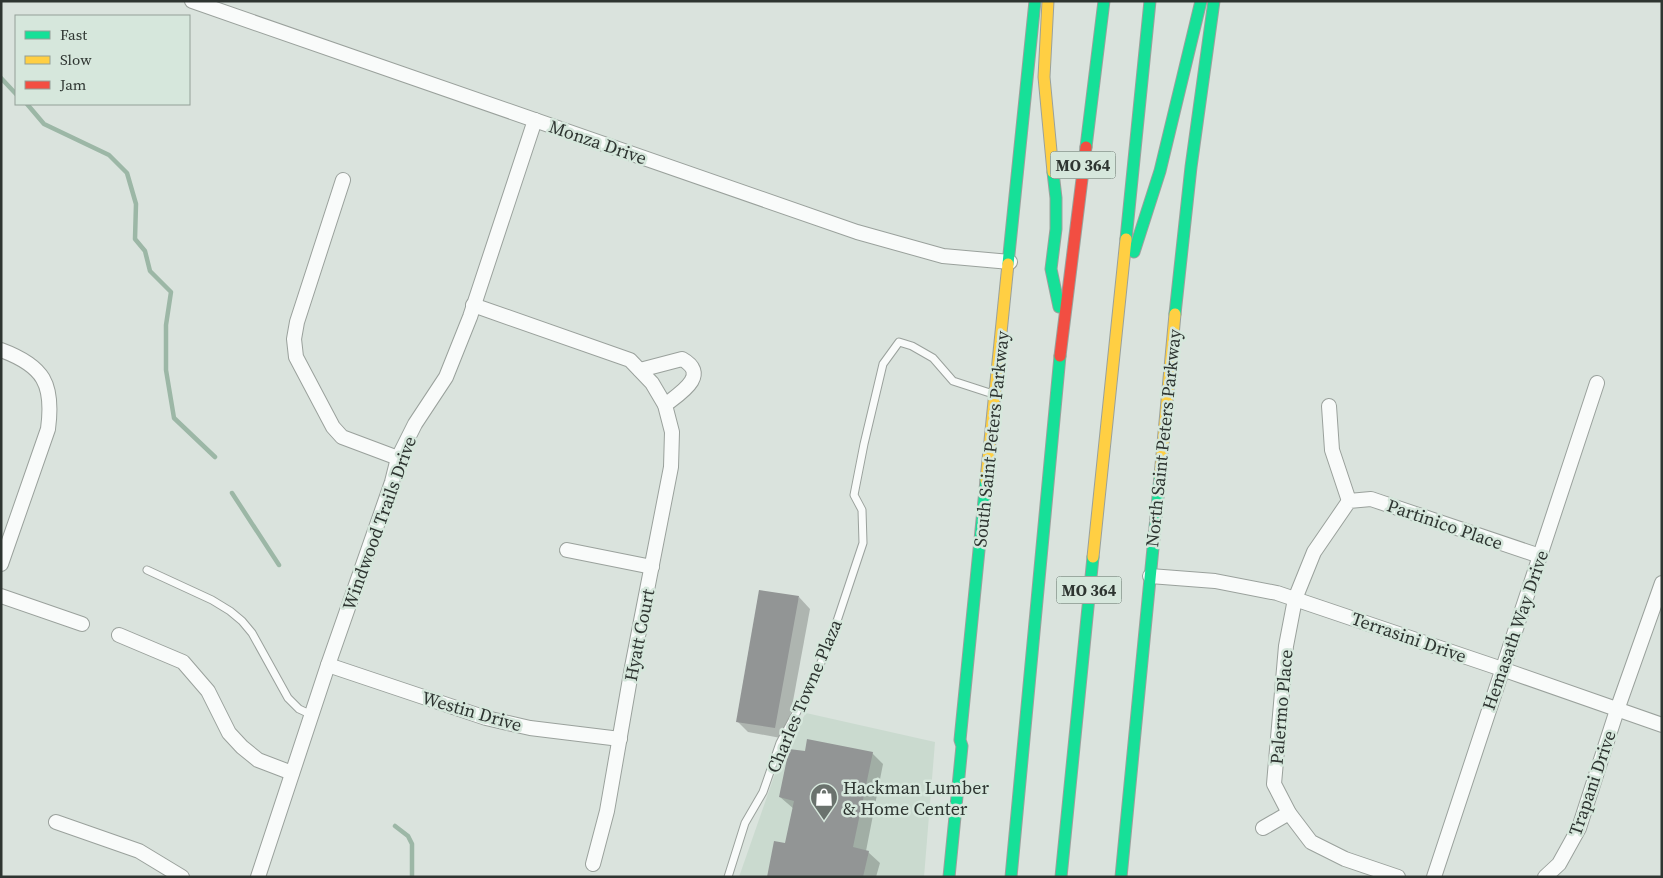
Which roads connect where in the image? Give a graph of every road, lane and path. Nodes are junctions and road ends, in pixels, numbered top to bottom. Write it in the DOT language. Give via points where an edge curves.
graph roads {
  1 [pos="192,1"];
  2 [pos="1036,1"];
  3 [pos="1048,1"];
  4 [pos="1104,1"];
  5 [pos="1150,1"];
  6 [pos="1201,1"];
  7 [pos="1214,1"];
  8 [pos="535,120"];
  9 [pos="344,180"];
  10 [pos="1010,262"];
  11 [pos="1118,302"];
  12 [pos="473,305"];
  13 [pos="1063,328"];
  14 [pos="1,350"];
  15 [pos="640,370"];
  16 [pos="1597,383"];
  17 [pos="996,395"];
  18 [pos="665,405"];
  19 [pos="1328,406"];
  20 [pos="398,458"];
  21 [pos="1348,501"];
  22 [pos="567,550"];
  23 [pos="1540,556"];
  24 [pos="1,564"];
  25 [pos="652,567"];
  26 [pos="147,570"];
  27 [pos="1150,576"];
  28 [pos="1662,583"];
  29 [pos="1,596"];
  30 [pos="1295,599"];
  31 [pos="82,624"];
  32 [pos="119,635"];
  33 [pos="328,665"];
  34 [pos="1502,669"];
  35 [pos="1617,710"];
  36 [pos="312,715"];
  37 [pos="1662,725"];
  38 [pos="620,739"];
  39 [pos="292,773"];
  40 [pos="1289,813"];
  41 [pos="56,822"];
  42 [pos="1263,828"];
  43 [pos="593,864"];
  44 [pos="182,877"];
  45 [pos="258,877"];
  46 [pos="728,877"];
  47 [pos="949,877"];
  48 [pos="1011,877"];
  49 [pos="1061,877"];
  50 [pos="1121,877"];
  51 [pos="1398,877"];
  52 [pos="1434,877"];
  53 [pos="1544,877"];
  1 -- 8 [label="street, Monza Drive"];
  2 -- 10 [label="main road, South Saint Peters Parkway"];
  3 -- 13 [label="main road" via="1044,77 1056,198 1051,269"];
  4 -- 13 [label="main road, MO 364"];
  5 -- 11 [label="main road, MO 364"];
  6 -- 11 [label="main road" via="1160,171"];
  7 -- 27 [label="main road, North Saint Peters Parkway" via="1181,254"];
  8 -- 10 [label="street, Monza Drive" via="857,232 943,256"];
  8 -- 12 [label="street, Windwood Trails Drive"];
  9 -- 20 [label="street" via="297,322 294,339 296,357 333,427 342,437"];
  10 -- 17 [label="main road, South Saint Peters Parkway"];
  11 -- 49 [label="main road, MO 364"];
  12 -- 15 [label="street, Hyatt Court" via="630,360"];
  12 -- 20 [label="street, Windwood Trails Drive" via="446,377 415,424"];
  13 -- 48 [label="main road, MO 364"];
  14 -- 24 [label="street" via="35,368 47,384 51,407 48,429"];
  15 -- 18 [label="street, Hyatt Court"];
  15 -- 18 [label="street" via="682,359 691,366 694,374 691,383"];
  16 -- 23 [label="street, Hemasath Way Drive"];
  17 -- 46 [label="lane, Charles Towne Plaza" via="953,381 933,358 900,342 882,364 854,495 862,510 862,543 814,680 780,743 764,792 746,823"];
  17 -- 47 [label="main road, South Saint Peters Parkway"];
  18 -- 25 [label="street, Hyatt Court" via="672,432 671,467"];
  19 -- 21 [label="street" via="1332,450"];
  20 -- 33 [label="street, Windwood Trails Drive"];
  21 -- 23 [label="street, Partinico Place" via="1371,500"];
  21 -- 30 [label="street" via="1314,552"];
  22 -- 25 [label="street"];
  23 -- 34 [label="street, Hemasath Way Drive"];
  25 -- 38 [label="street, Hyatt Court"];
  26 -- 36 [label="lane" via="212,600 242,621 288,698 299,709"];
  27 -- 30 [label="street, Terrasini Drive" via="1215,581"];
  27 -- 50 [label="main road, North Saint Peters Parkway"];
  28 -- 35 [label="street, Trapani Drive"];
  29 -- 31 [label="street"];
  30 -- 34 [label="street, Terrasini Drive"];
  30 -- 40 [label="street, Palermo Place" via="1286,646 1274,784"];
  32 -- 39 [label="street" via="183,662 208,692 229,733 242,747 258,760"];
  33 -- 36 [label="street, Windwood Trails Drive"];
  33 -- 38 [label="street, Westin Drive" via="486,718 530,728"];
  34 -- 35 [label="street, Terrasini Drive"];
  34 -- 52 [label="street, Hemasath Way Drive"];
  35 -- 37 [label="street, Terrasini Drive"];
  35 -- 53 [label="street, Trapani Drive" via="1579,828 1560,864"];
  36 -- 39 [label="street, Windwood Trails Drive"];
  38 -- 43 [label="street, Hyatt Court"];
  39 -- 45 [label="street, Windwood Trails Drive"];
  40 -- 42 [label="street"];
  40 -- 51 [label="street, Palermo Place" via="1311,842 1346,859"];
  41 -- 44 [label="street" via="139,851"];
}
